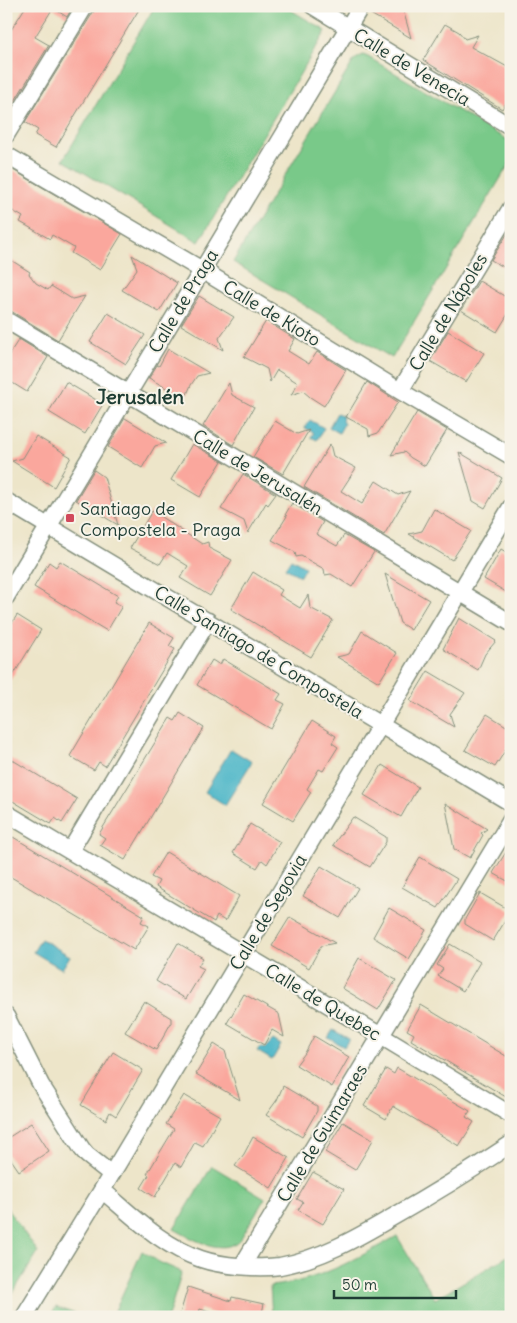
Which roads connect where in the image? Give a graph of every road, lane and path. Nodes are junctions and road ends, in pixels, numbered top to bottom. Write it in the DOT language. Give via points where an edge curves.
graph roads {
  1 [pos="85,6"];
  2 [pos="313,6"];
  3 [pos="361,6"];
  4 [pos="348,28"];
  5 [pos="511,127"];
  6 [pos="6,135"];
  7 [pos="6,155"];
  8 [pos="511,208"];
  9 [pos="202,270"];
  10 [pos="6,320"];
  11 [pos="400,391"];
  12 [pos="128,394"];
  13 [pos="511,456"];
  14 [pos="6,501"];
  15 [pos="511,507"];
  16 [pos="48,527"];
  17 [pos="459,592"];
  18 [pos="6,597"];
  19 [pos="208,622"];
  20 [pos="511,623"];
  21 [pos="380,724"];
  22 [pos="511,804"];
  23 [pos="6,813"];
  24 [pos="511,820"];
  25 [pos="70,851"];
  26 [pos="243,955"];
  27 [pos="6,1016"];
  28 [pos="381,1036"];
  29 [pos="511,1116"];
  30 [pos="511,1144"];
  31 [pos="112,1174"];
  32 [pos="102,1190"];
  33 [pos="242,1266"];
  34 [pos="24,1317"];
  1 -- 6 [label="street"];
  2 -- 4 [label="street, Calle de Venecia"];
  3 -- 4 [label="street, Calle de Praga"];
  4 -- 5 [label="street, Calle de Venecia"];
  4 -- 9 [label="street, Calle de Praga"];
  7 -- 9 [label="street, Calle de Kioto"];
  8 -- 11 [label="street, Calle de Nápoles"];
  9 -- 11 [label="street, Calle de Kioto"];
  9 -- 12 [label="street, Calle de Praga"];
  10 -- 12 [label="street, Calle de Jerusalén"];
  11 -- 13 [label="street, Calle de Kioto"];
  12 -- 16 [label="street, Calle de Praga"];
  12 -- 17 [label="street, Calle de Jerusalén"];
  14 -- 16 [label="street, Calle Santiago de Compostela"];
  15 -- 17 [label="street, Calle de Segovia"];
  16 -- 18 [label="street, Calle de Praga"];
  16 -- 19 [label="street, Calle Santiago de Compostela"];
  17 -- 20 [label="street, Calle de Jerusalén"];
  17 -- 21 [label="street, Calle de Segovia"];
  19 -- 21 [label="street, Calle Santiago de Compostela"];
  19 -- 25 [label="street"];
  21 -- 22 [label="street, Calle Santiago de Compostela"];
  21 -- 26 [label="street, Calle de Segovia"];
  23 -- 25 [label="street, Calle de Quebec"];
  24 -- 28 [label="street, Calle de Guimaraes"];
  25 -- 26 [label="street, Calle de Quebec"];
  26 -- 28 [label="street, Calle de Quebec"];
  26 -- 31 [label="street, Calle de Segovia"];
  27 -- 31 [label="street" via="41,1085 82,1149"];
  28 -- 29 [label="street, Calle de Quebec"];
  28 -- 33 [label="street, Calle de Guimaraes"];
  30 -- 33 [label="street" via="426,1198 322,1254 280,1266"];
  31 -- 32 [label="street, Calle de Segovia"];
  32 -- 33 [label="street" via="161,1240 201,1259"];
  32 -- 34 [label="street, Calle de Segovia"];
}
